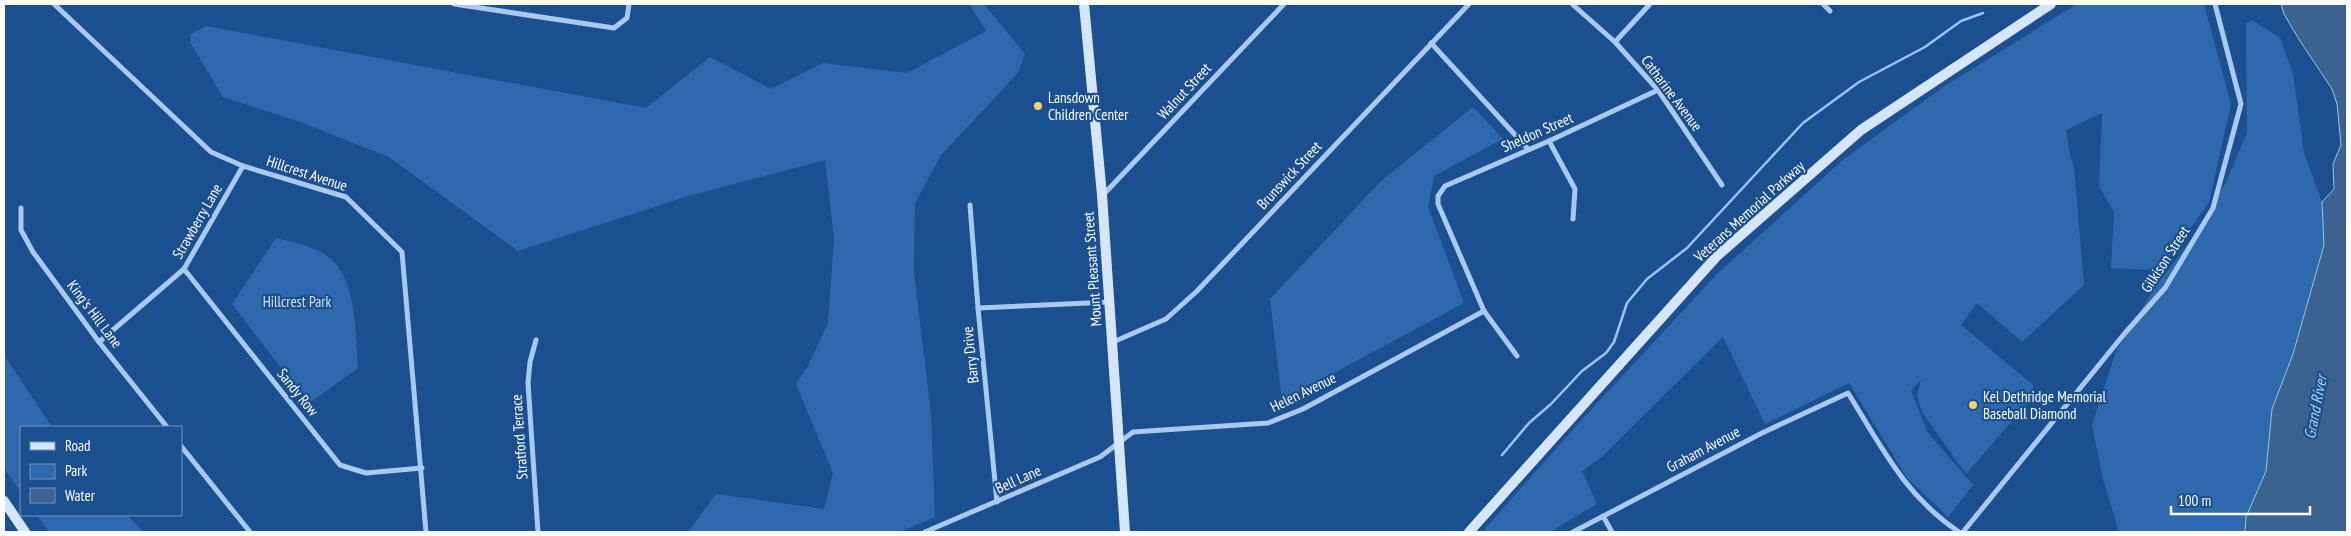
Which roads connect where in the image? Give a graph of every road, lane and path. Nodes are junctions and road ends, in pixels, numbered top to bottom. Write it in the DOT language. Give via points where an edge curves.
graph roads {
  1 [pos="54,4"];
  2 [pos="457,4"];
  3 [pos="629,4"];
  4 [pos="1085,4"];
  5 [pos="1284,4"];
  6 [pos="1469,4"];
  7 [pos="1572,4"];
  8 [pos="1650,4"];
  9 [pos="1823,4"];
  10 [pos="2051,4"];
  11 [pos="2215,4"];
  12 [pos="1830,10"];
  13 [pos="1615,42"];
  14 [pos="1431,43"];
  15 [pos="1658,90"];
  16 [pos="1549,141"];
  17 [pos="1528,149"];
  18 [pos="243,166"];
  19 [pos="1722,185"];
  20 [pos="1102,196"];
  21 [pos="970,206"];
  22 [pos="20,208"];
  23 [pos="1573,219"];
  24 [pos="184,269"];
  25 [pos="1110,302"];
  26 [pos="978,308"];
  27 [pos="1484,311"];
  28 [pos="536,340"];
  29 [pos="99,342"];
  30 [pos="1112,342"];
  31 [pos="1517,356"];
  32 [pos="166,426"];
  33 [pos="1118,442"];
  34 [pos="182,447"];
  35 [pos="422,468"];
  36 [pos="4,501"];
  37 [pos="997,502"];
  38 [pos="1603,516"];
  39 [pos="25,532"];
  40 [pos="250,532"];
  41 [pos="426,532"];
  42 [pos="538,532"];
  43 [pos="925,532"];
  44 [pos="1125,532"];
  45 [pos="1469,532"];
  46 [pos="1573,532"];
  47 [pos="1612,532"];
  48 [pos="1959,532"];
  49 [pos="1963,532"];
  1 -- 18 [label="street, Hillcrest Avenue" via="211,152"];
  2 -- 3 [label="street" via="614,28 627,18"];
  4 -- 20 [label="main road, Mount Pleasant Street"];
  5 -- 20 [label="street, Walnut Street"];
  6 -- 14 [label="street, Brunswick Street"];
  7 -- 13 [label="street, Catharine Avenue"];
  8 -- 13 [label="street"];
  9 -- 12 [label="street"];
  10 -- 45 [label="main road, Veterans Memorial Parkway" via="1861,130 1717,256"];
  11 -- 49 [label="street, Gilkison Street" via="2242,104 2213,208 2165,288"];
  13 -- 15 [label="street, Catharine Avenue"];
  14 -- 17 [label="street"];
  14 -- 30 [label="street, Brunswick Street" via="1197,291 1166,319"];
  15 -- 16 [label="street, Sheldon Street"];
  15 -- 19 [label="street, Catharine Avenue"];
  16 -- 17 [label="street, Sheldon Street"];
  16 -- 23 [label="street" via="1575,190"];
  17 -- 27 [label="street, Sheldon Street" via="1445,186 1438,196 1438,204"];
  18 -- 24 [label="street, Strawberry Lane"];
  18 -- 35 [label="street, Hillcrest Avenue" via="346,197 402,252"];
  20 -- 25 [label="main road, Mount Pleasant Street"];
  21 -- 26 [label="street, Barry Drive"];
  22 -- 29 [label="street, King's Hill Lane" via="21,230 33,252"];
  24 -- 29 [label="street, Strawberry Lane"];
  24 -- 35 [label="street, Sandy Row" via="340,465 366,473"];
  25 -- 26 [label="street"];
  25 -- 30 [label="main road, Mount Pleasant Street"];
  26 -- 37 [label="street, Barry Drive"];
  27 -- 31 [label="street"];
  27 -- 33 [label="street, Helen Avenue" via="1303,409 1268,423 1133,432"];
  28 -- 42 [label="street, Stratford Terrace" via="528,383"];
  29 -- 32 [label="street, King's Hill Lane"];
  30 -- 33 [label="main road, Mount Pleasant Street"];
  33 -- 37 [label="street, Bell Lane" via="1100,457"];
  33 -- 44 [label="main road, Mount Pleasant Street"];
  34 -- 40 [label="street"];
  35 -- 41 [label="street, Hillcrest Avenue"];
  36 -- 39 [label="main road"];
  37 -- 43 [label="street, Bell Lane"];
  38 -- 46 [label="street, Graham Avenue"];
  38 -- 47 [label="street"];
  38 -- 48 [label="street, Graham Avenue" via="1762,433 1848,393 1910,491"];
}
